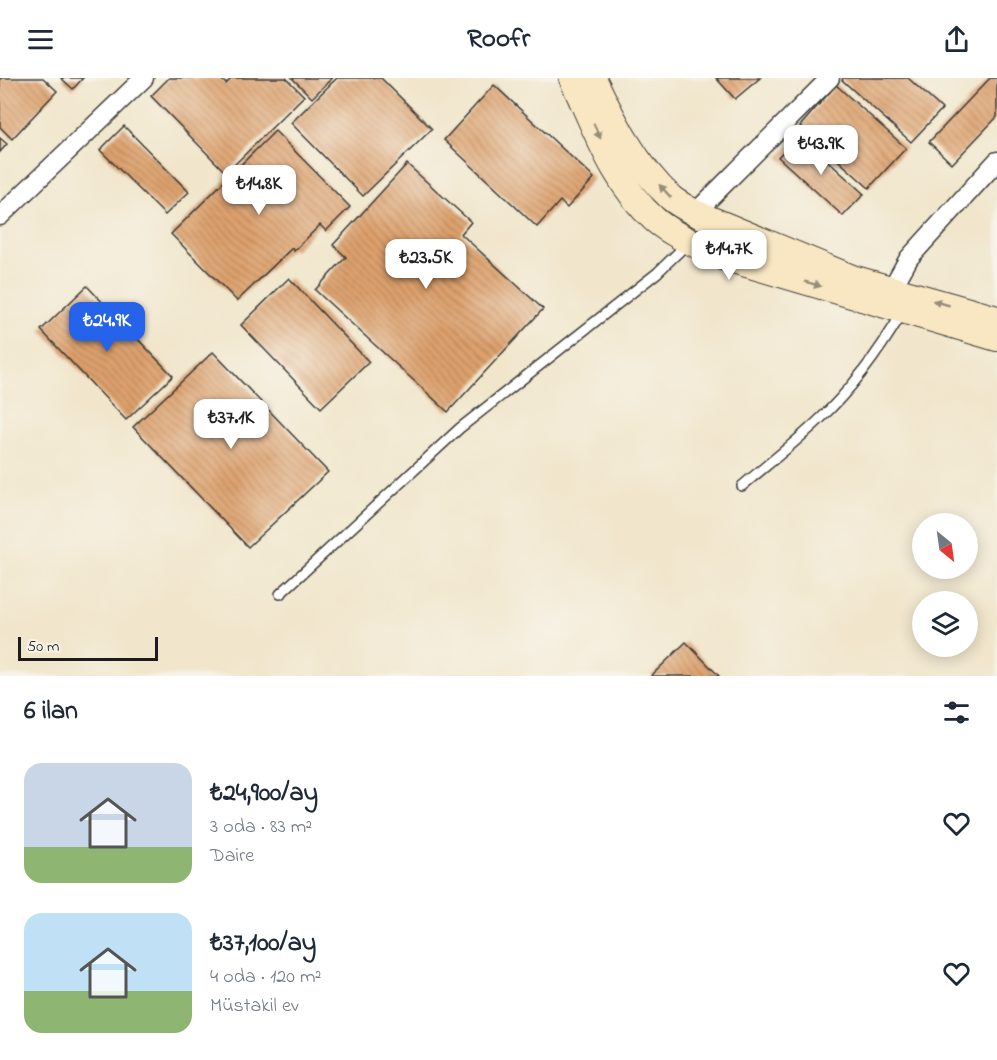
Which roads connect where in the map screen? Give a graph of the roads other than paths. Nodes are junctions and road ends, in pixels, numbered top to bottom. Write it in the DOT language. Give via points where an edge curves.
graph roads {
  1 [pos="144,78"];
  2 [pos="830,78"];
  3 [pos="584,81"];
  4 [pos="997,161"];
  5 [pos="695,213"];
  6 [pos="0,216"];
  7 [pos="690,241"];
  8 [pos="893,302"];
  9 [pos="997,319"];
  10 [pos="997,338"];
  11 [pos="742,486"];
  12 [pos="280,594"];
  1 -- 6 [label="street"];
  2 -- 5 [label="street"];
  5 -- 3 [label="street, one-way" via="672,199 649,174"];
  3 -- 7 [label="street, one-way" via="608,155 631,195 656,220"];
  4 -- 8 [label="street" via="909,258"];
  5 -- 8 [label="street" via="852,278"];
  7 -- 8 [label="street, one-way" via="723,257"];
  7 -- 12 [label="lane" via="657,273 460,428"];
  9 -- 8 [label="street, one-way"];
  8 -- 10 [label="street"];
  8 -- 11 [label="lane" via="876,355 819,420"];
}
